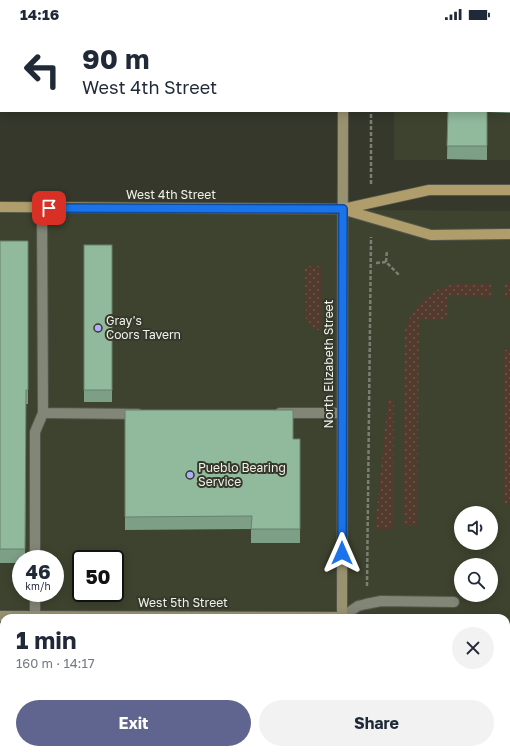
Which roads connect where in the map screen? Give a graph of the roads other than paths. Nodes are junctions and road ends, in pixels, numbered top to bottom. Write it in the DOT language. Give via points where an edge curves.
graph roads {
  1 [pos="343,112"];
  2 [pos="510,190"];
  3 [pos="0,207"];
  4 [pos="42,208"];
  5 [pos="343,209"];
  6 [pos="510,234"];
  7 [pos="273,413"];
  8 [pos="342,413"];
  9 [pos="43,414"];
  10 [pos="148,414"];
  11 [pos="35,550"];
  12 [pos="35,602"];
  13 [pos="454,602"];
  14 [pos="35,614"];
  15 [pos="342,614"];
  16 [pos="347,614"];
  1 -- 5 [label="main road, North Elizabeth Street"];
  2 -- 5 [label="main road, West 4th Street" via="429,190"];
  3 -- 4 [label="main road, West 4th Street"];
  4 -- 5 [label="main road, West 4th Street"];
  4 -- 9 [label="lane"];
  5 -- 6 [label="main road, West 4th Street" via="431,235"];
  5 -- 8 [label="main road, North Elizabeth Street"];
  7 -- 8 [label="lane"];
  8 -- 15 [label="main road, North Elizabeth Street"];
  9 -- 10 [label="lane"];
  9 -- 11 [label="lane" via="36,432"];
  12 -- 14 [label="lane"];
  13 -- 16 [label="lane" via="381,601 366,604"];
}
